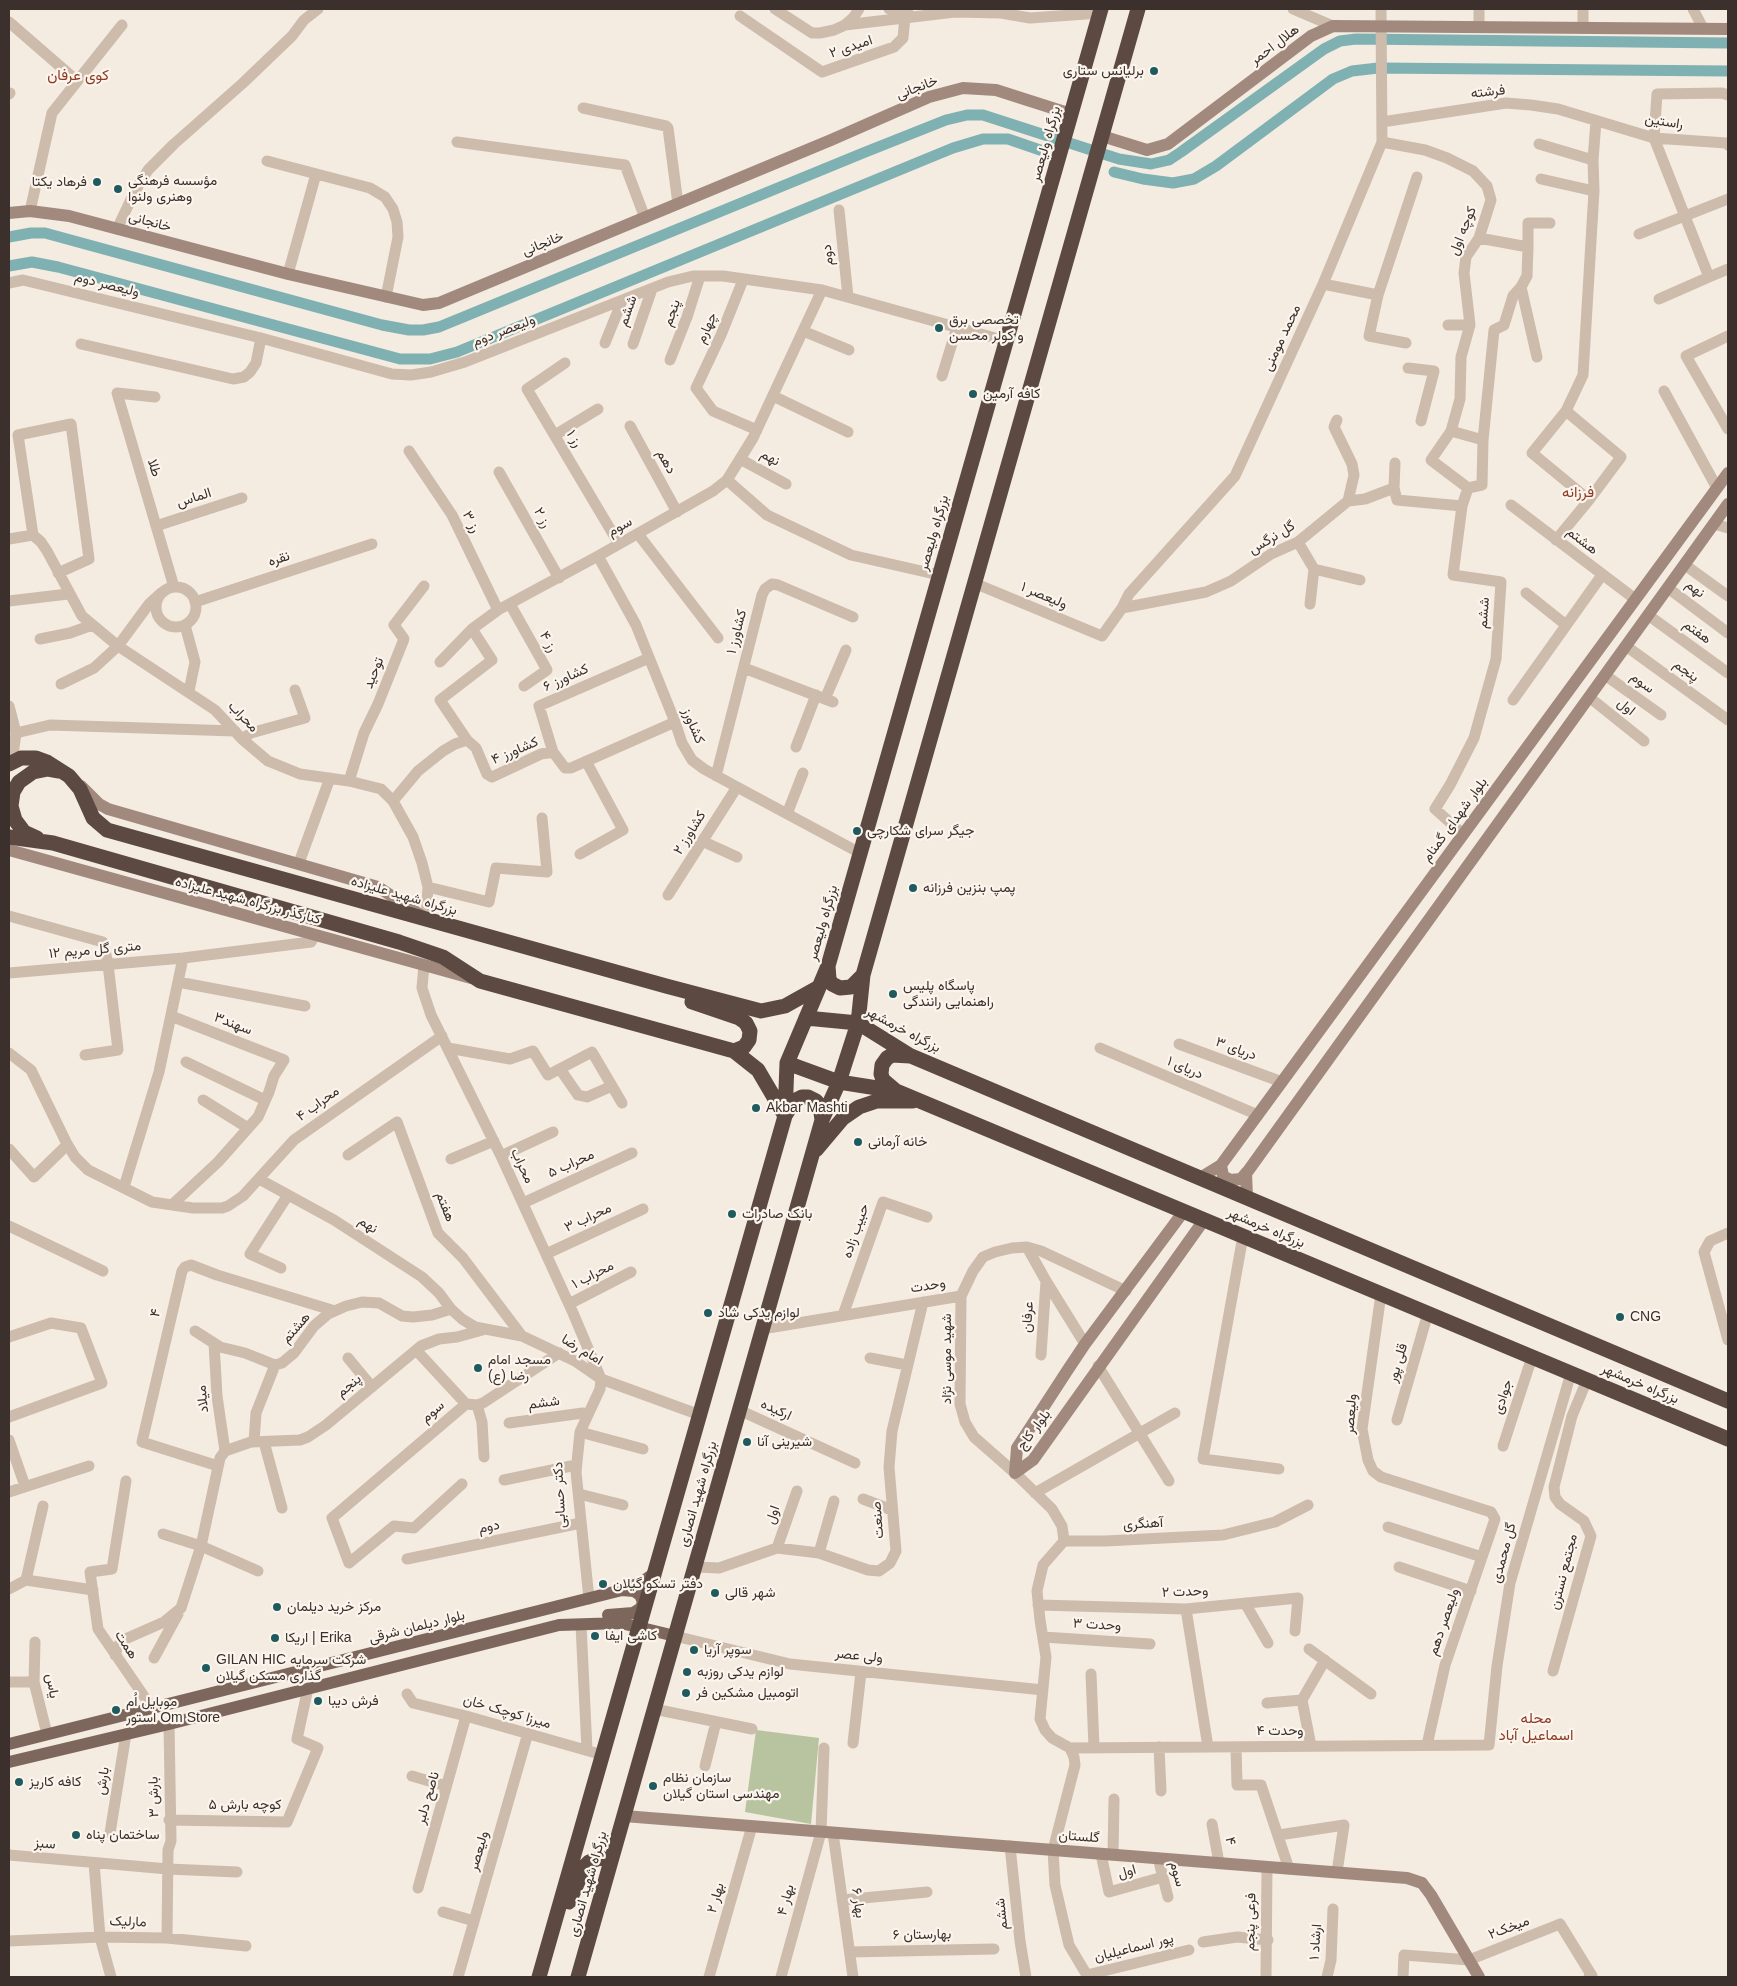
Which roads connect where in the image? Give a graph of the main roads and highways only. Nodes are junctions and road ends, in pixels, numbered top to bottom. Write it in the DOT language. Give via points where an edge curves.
graph roads {
  1 [pos="1138,9"];
  2 [pos="1100,11"];
  3 [pos="1728,29"];
  4 [pos="1071,114"];
  5 [pos="1102,136"];
  6 [pos="9,214"];
  7 [pos="1728,473"];
  8 [pos="1728,504"];
  9 [pos="11,763"];
  10 [pos="69,776"];
  11 [pos="1463,834"];
  12 [pos="9,837"];
  13 [pos="53,843"];
  14 [pos="1481,847"];
  15 [pos="9,850"];
  16 [pos="828,966"];
  17 [pos="863,975"];
  18 [pos="480,981"];
  19 [pos="666,986"];
  20 [pos="819,988"];
  21 [pos="806,1018"];
  22 [pos="858,1023"];
  23 [pos="734,1051"];
  24 [pos="911,1056"];
  25 [pos="787,1063"];
  26 [pos="839,1082"];
  27 [pos="896,1091"];
  28 [pos="922,1102"];
  29 [pos="785,1116"];
  30 [pos="822,1120"];
  31 [pos="812,1155"];
  32 [pos="1221,1165"];
  33 [pos="1246,1173"];
  34 [pos="1200,1178"];
  35 [pos="1246,1198"];
  36 [pos="1184,1211"];
  37 [pos="1204,1220"];
  38 [pos="1167,1234"];
  39 [pos="1183,1248"];
  40 [pos="1728,1401"];
  41 [pos="1728,1439"];
  42 [pos="654,1573"];
  43 [pos="622,1590"];
  44 [pos="559,1625"];
  45 [pos="639,1627"];
  46 [pos="675,1636"];
  47 [pos="152,1708"];
  48 [pos="169,1724"];
  49 [pos="9,1744"];
  50 [pos="9,1762"];
  51 [pos="624,1816"];
  52 [pos="611,1861"];
  53 [pos="549,1945"];
  54 [pos="539,1977"];
  55 [pos="578,1977"];
  56 [pos="1478,1977"];
  1 -- 5 [label="highway"];
  2 -- 4 [label="highway, بزرگراه ولیعصر"];
  3 -- 5 [label="main road, هلال احمر" via="1479,27 1382,30 1333,26 1311,36 1168,144 1148,150"];
  4 -- 6 [label="main road, خانجانی" via="996,90 963,88 929,97 439,303 423,305 288,274 68,216 30,211"];
  4 -- 16 [label="highway, بزرگراه ولیعصر"];
  5 -- 17 [label="highway"];
  7 -- 11 [label="main road, بلوار شهدای گمنام"];
  8 -- 14 [label="main road"];
  9 -- 10 [label="highway" via="36,758"];
  10 -- 13 [label="highway" via="48,769 31,773 18,784 11,800 14,818 22,830"];
  10 -- 19 [label="highway, بزرگراه شهید علیزاده" via="82,791 91,816 106,829"];
  11 -- 14 [label="main road"];
  11 -- 32 [label="main road, بلوار شهدای گمنام"];
  12 -- 13 [label="highway"];
  13 -- 18 [label="highway" via="414,946 454,963"];
  14 -- 33 [label="main road"];
  15 -- 18 [label="main road, کنارگذر بزرگراه شهید علیزاده"];
  16 -- 17 [label="highway" via="829,979 840,988 851,987"];
  16 -- 20 [label="highway, بزرگراه ولیعصر"];
  17 -- 22 [label="highway"];
  18 -- 23 [label="highway"];
  19 -- 20 [label="highway, بزرگراه شهید علیزاده" via="761,1011 785,1006"];
  19 -- 23 [label="highway" via="682,998 746,1023 750,1031 749,1040 744,1047"];
  20 -- 21 [label="highway, بزرگراه ولیعصر"];
  21 -- 22 [label="highway, بزرگراه خرمشهر"];
  21 -- 25 [label="highway, بزرگراه ولیعصر"];
  22 -- 24 [label="highway, بزرگراه خرمشهر"];
  22 -- 26 [label="highway, بزرگراه شهید انصاری"];
  23 -- 29 [label="highway" via="758,1070"];
  24 -- 27 [label="highway" via="892,1055 882,1065 883,1080"];
  24 -- 34 [label="highway, بزرگراه خرمشهر"];
  25 -- 26 [label="highway, بزرگراه خرمشهر"];
  25 -- 29 [label="highway, بزرگراه شهید انصاری"];
  26 -- 27 [label="highway, بزرگراه خرمشهر"];
  26 -- 30 [label="highway, بزرگراه شهید انصاری"];
  27 -- 28 [label="highway, بزرگراه خرمشهر"];
  28 -- 31 [label="highway" via="883,1101 859,1107 841,1120"];
  28 -- 36 [label="highway, بزرگراه خرمشهر"];
  29 -- 30 [label="highway" via="794,1101 808,1097 818,1104"];
  29 -- 42 [label="highway, بزرگراه شهید انصاری"];
  30 -- 31 [label="highway, بزرگراه شهید انصاری"];
  31 -- 46 [label="highway, بزرگراه شهید انصاری"];
  32 -- 33 [label="main road" via="1222,1173 1230,1180 1240,1179"];
  32 -- 34 [label="main road, بلوار شهدای گمنام"];
  33 -- 35 [label="main road"];
  34 -- 35 [label="highway, بزرگراه خرمشهر"];
  35 -- 40 [label="highway, بزرگراه خرمشهر"];
  36 -- 37 [label="highway, بزرگراه خرمشهر"];
  36 -- 38 [label="main road, بلوار کاج"];
  37 -- 39 [label="main road, بلوار کاج"];
  37 -- 41 [label="highway, بزرگراه خرمشهر"];
  38 -- 39 [label="main road" via="1178,1234 1183,1240"];
  38 -- 39 [label="main road, بلوار کاج" via="1084,1344 1018,1448 1015,1473 1033,1460"];
  42 -- 43 [label="main road, بلوار دیلمان شرقی"];
  42 -- 45 [label="highway, بزرگراه شهید انصاری"];
  43 -- 44 [label="main road" via="640,1595 639,1610"];
  43 -- 47 [label="main road, بلوار دیلمان شرقی"];
  44 -- 45 [label="main road" via="621,1623"];
  44 -- 48 [label="main road"];
  45 -- 46 [label="main road"];
  45 -- 53 [label="highway, بزرگراه شهید انصاری"];
  46 -- 51 [label="highway, بزرگراه شهید انصاری"];
  47 -- 48 [label="main road"];
  47 -- 49 [label="main road, بلوار دیلمان شرقی"];
  48 -- 50 [label="main road"];
  51 -- 52 [label="highway, بزرگراه شهید انصاری"];
  51 -- 56 [label="main road, گلستان" via="1406,1878 1422,1883 1431,1895"];
  52 -- 53 [label="highway" via="597,1858 585,1866"];
  52 -- 55 [label="highway, بزرگراه شهید انصاری"];
  53 -- 54 [label="highway, بزرگراه شهید انصاری"];
}
